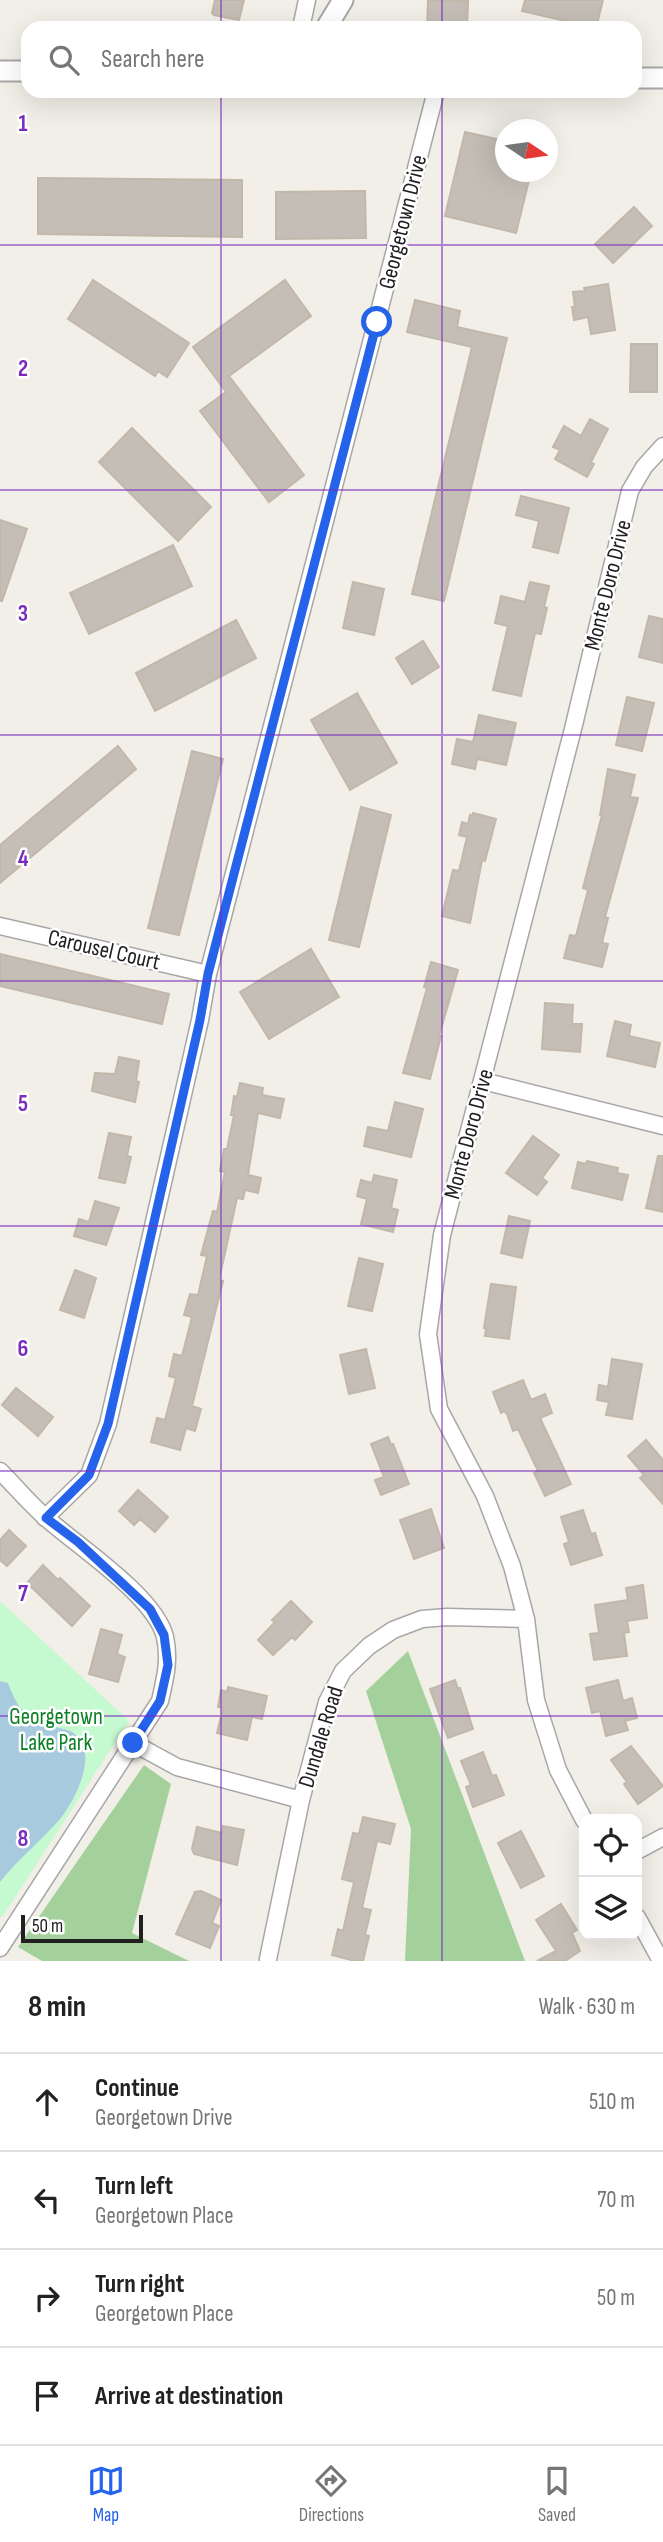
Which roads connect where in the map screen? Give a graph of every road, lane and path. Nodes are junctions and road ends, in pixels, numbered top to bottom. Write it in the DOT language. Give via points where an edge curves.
graph roads {
  1 [pos="307,0"];
  2 [pos="343,0"];
  3 [pos="302,21"];
  4 [pos="331,21"];
  5 [pos="0,71"];
  6 [pos="21,71"];
  7 [pos="642,78"];
  8 [pos="663,78"];
  9 [pos="434,98"];
  10 [pos="663,446"];
  11 [pos="0,926"];
  12 [pos="208,974"];
  13 [pos="483,1081"];
  14 [pos="663,1126"];
  15 [pos="0,1471"];
  16 [pos="46,1518"];
  17 [pos="526,1619"];
  18 [pos="133,1743"];
  19 [pos="301,1800"];
  20 [pos="581,1814"];
  21 [pos="663,1838"];
  22 [pos="642,1848"];
  23 [pos="642,1926"];
  24 [pos="0,1948"];
  25 [pos="268,1959"];
  26 [pos="661,1961"];
  1 -- 3 [label="street"];
  2 -- 4 [label="street"];
  5 -- 6 [label="street"];
  7 -- 8 [label="street"];
  9 -- 12 [label="street, Georgetown Drive"];
  10 -- 13 [label="street, Monte Doro Drive" via="630,491"];
  11 -- 12 [label="street, Carousel Court"];
  12 -- 16 [label="street, Georgetown Drive" via="108,1424 89,1475"];
  13 -- 14 [label="street"];
  13 -- 17 [label="street, Monte Doro Drive" via="442,1236 428,1334 439,1409 485,1496"];
  15 -- 16 [label="street"];
  16 -- 18 [label="street" via="150,1609 164,1635 168,1665 160,1701"];
  17 -- 19 [label="street, Dundale Road" via="422,1619 369,1646 343,1671 327,1702"];
  17 -- 20 [label="street, Monte Doro Drive" via="536,1700 558,1770"];
  18 -- 19 [label="street" via="177,1767"];
  18 -- 24 [label="street"];
  19 -- 25 [label="street, Dundale Road"];
  21 -- 22 [label="street"];
  23 -- 26 [label="street"];
}
